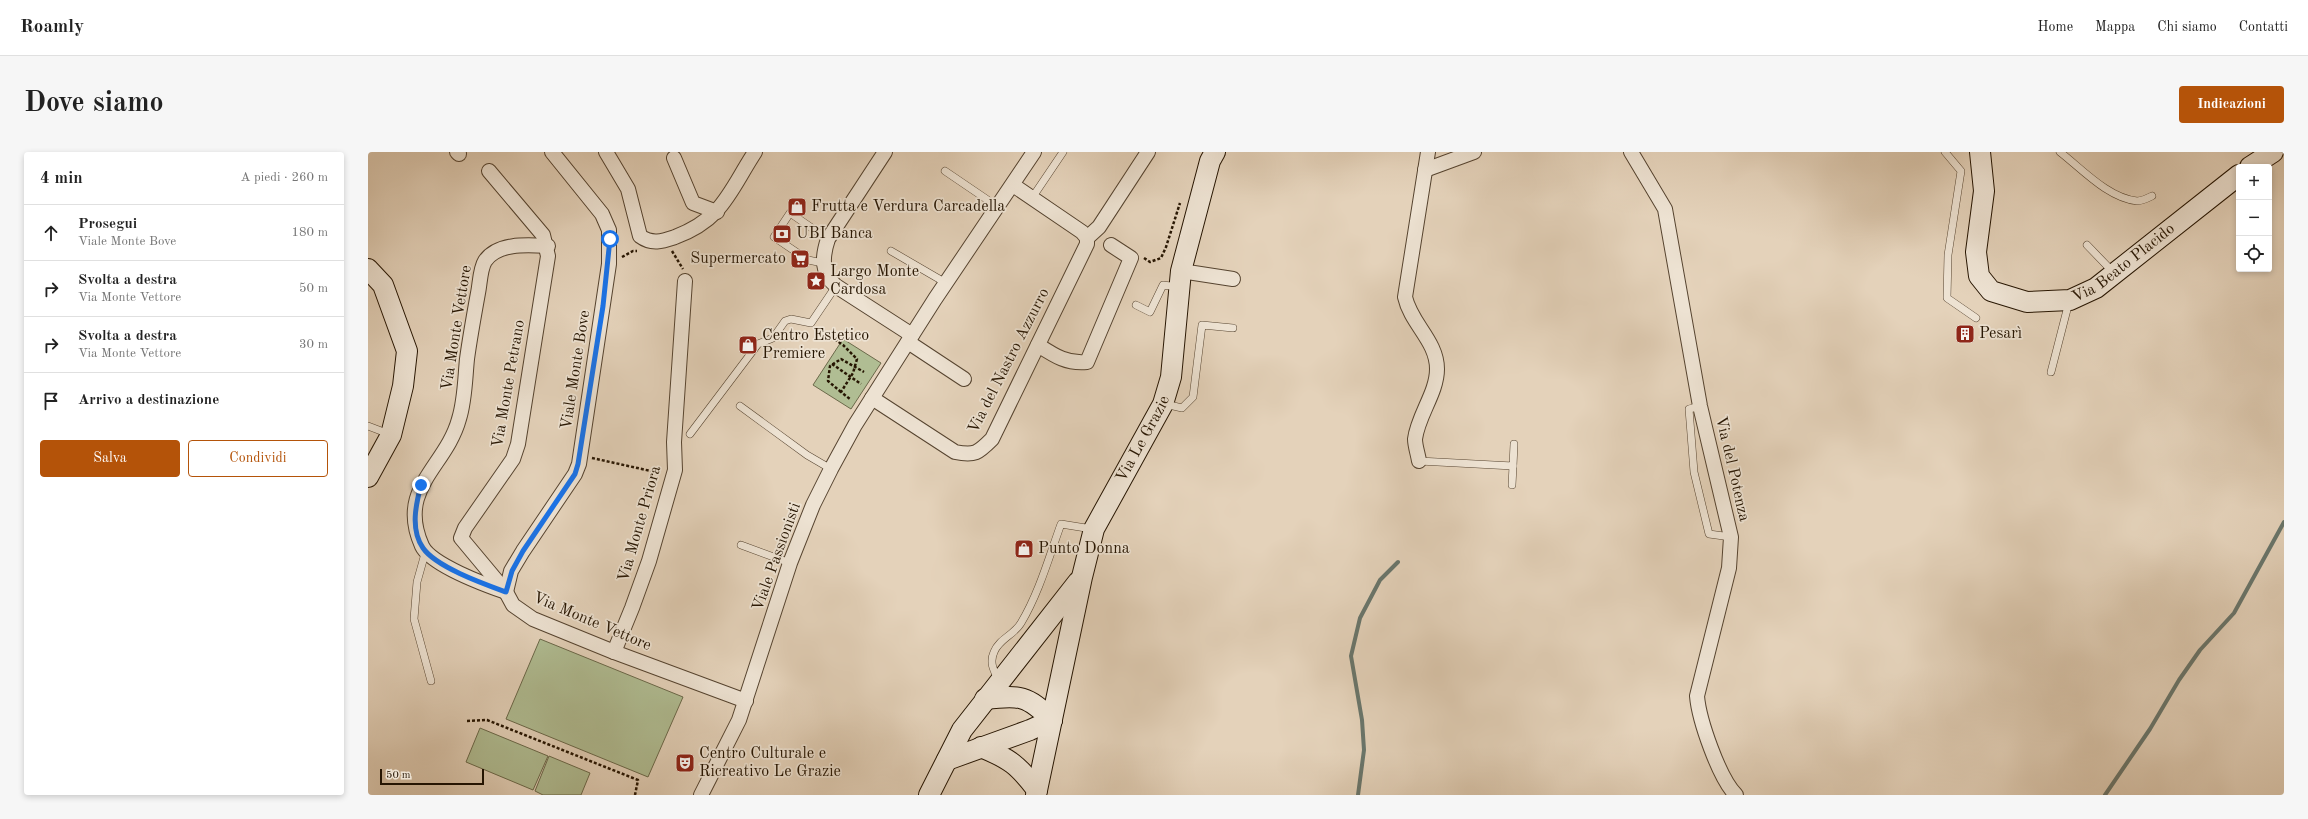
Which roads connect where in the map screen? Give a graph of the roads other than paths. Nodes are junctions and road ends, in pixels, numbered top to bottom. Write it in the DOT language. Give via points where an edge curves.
graph roads {
  1 [pos="552,152"];
  2 [pos="606,152"];
  3 [pos="755,152"];
  4 [pos="886,152"];
  5 [pos="1034,152"];
  6 [pos="1063,152"];
  7 [pos="1148,152"];
  8 [pos="1215,152"];
  9 [pos="1428,152"];
  10 [pos="1474,152"];
  11 [pos="1631,152"];
  12 [pos="1945,152"];
  13 [pos="1980,152"];
  14 [pos="2060,152"];
  15 [pos="2273,152"];
  16 [pos="674,158"];
  17 [pos="2255,164"];
  18 [pos="1425,170"];
  19 [pos="489,171"];
  20 [pos="945,171"];
  21 [pos="2236,177"];
  22 [pos="1013,185"];
  23 [pos="2152,196"];
  24 [pos="1032,198"];
  25 [pos="998,207"];
  26 [pos="717,212"];
  27 [pos="1087,238"];
  28 [pos="828,239"];
  29 [pos="1111,245"];
  30 [pos="2087,245"];
  31 [pos="548,246"];
  32 [pos="891,252"];
  33 [pos="823,263"];
  34 [pos="368,269"];
  35 [pos="2115,274"];
  36 [pos="1233,279"];
  37 [pos="1181,280"];
  38 [pos="685,281"];
  39 [pos="946,283"];
  40 [pos="836,286"];
  41 [pos="2070,300"];
  42 [pos="1136,305"];
  43 [pos="1976,318"];
  44 [pos="1234,328"];
  45 [pos="910,338"];
  46 [pos="1038,345"];
  47 [pos="2051,372"];
  48 [pos="964,379"];
  49 [pos="872,398"];
  50 [pos="1163,404"];
  51 [pos="740,406"];
  52 [pos="1700,406"];
  53 [pos="368,426"];
  54 [pos="690,434"];
  55 [pos="392,435"];
  56 [pos="1514,444"];
  57 [pos="1419,460"];
  58 [pos="1513,466"];
  59 [pos="831,469"];
  60 [pos="368,477"];
  61 [pos="1512,485"];
  62 [pos="1094,529"];
  63 [pos="1731,537"];
  64 [pos="741,545"];
  65 [pos="426,550"];
  66 [pos="790,563"];
  67 [pos="1082,577"];
  68 [pos="506,592"];
  69 [pos="614,652"];
  70 [pos="999,680"];
  71 [pos="431,681"];
  72 [pos="985,699"];
  73 [pos="746,701"];
  74 [pos="1052,720"];
  75 [pos="981,747"];
  76 [pos="947,760"];
  77 [pos="1037,792"];
  78 [pos="701,795"];
  79 [pos="928,795"];
  80 [pos="1736,795"];
  1 -- 68 [label="street, Viale Monte Bove" via="602,214 609,230 609,264 575,474 512,571"];
  2 -- 26 [label="street" via="628,189 640,236 646,240 663,242 704,223"];
  3 -- 26 [label="street"];
  4 -- 28 [label="street"];
  5 -- 22 [label="street, Viale Passionisti"];
  6 -- 24 [label="lane"];
  7 -- 27 [label="street, Via del Nastro Azzurro" via="1099,227"];
  8 -- 37 [label="main road, Via Le Grazie" via="1210,161"];
  9 -- 18 [label="street"];
  10 -- 18 [label="street"];
  11 -- 52 [label="street, Via del Potenza" via="1665,210"];
  12 -- 43 [label="lane" via="1961,171 1948,255 1948,298"];
  13 -- 41 [label="main road, Via Beato Placido" via="1984,191 1976,252 1979,276 1991,291 2007,298 2027,302"];
  14 -- 23 [label="lane" via="2104,187 2123,197 2139,201"];
  15 -- 17 [label="main road"];
  16 -- 26 [label="street" via="693,203"];
  18 -- 57 [label="street" via="1405,297 1410,315 1434,350 1436,358 1435,379 1415,440"];
  19 -- 31 [label="street" via="543,235"];
  20 -- 25 [label="lane"];
  21 -- 35 [label="main road, Via Beato Placido"];
  22 -- 24 [label="street"];
  22 -- 25 [label="street, Viale Passionisti"];
  24 -- 27 [label="street"];
  25 -- 39 [label="street, Viale Passionisti"];
  27 -- 46 [label="street, Via del Nastro Azzurro" via="1087,244"];
  28 -- 33 [label="street"];
  28 -- 33 [label="lane" via="790,214 774,237 808,260"];
  29 -- 46 [label="street" via="1132,258 1087,362 1075,363 1059,359"];
  30 -- 35 [label="lane"];
  31 -- 65 [label="street, Via Monte Vettore" via="504,248 491,255 485,262 473,321 459,419 450,444 421,485 415,508 416,529"];
  31 -- 68 [label="street, Via Monte Petrano" via="518,444 513,459 465,528 461,538"];
  32 -- 39 [label="lane"];
  33 -- 40 [label="street" via="829,280"];
  34 -- 55 [label="main road" via="383,285 407,351 403,386"];
  35 -- 41 [label="main road, Via Beato Placido" via="2096,288"];
  36 -- 37 [label="street"];
  37 -- 42 [label="lane" via="1163,285 1150,312"];
  37 -- 50 [label="main road, Via Le Grazie" via="1171,377"];
  38 -- 69 [label="street, Via Monte Priora" via="674,442 675,470 649,560"];
  39 -- 45 [label="street, Viale Passionisti"];
  40 -- 45 [label="street"];
  40 -- 54 [label="lane" via="811,323 791,319 785,321 773,338 758,344"];
  41 -- 47 [label="lane"];
  44 -- 50 [label="lane" via="1202,325 1193,397 1182,408"];
  45 -- 48 [label="street"];
  45 -- 49 [label="street, Viale Passionisti"];
  46 -- 49 [label="street, Via del Nastro Azzurro" via="992,439 980,451 968,455 955,452"];
  49 -- 59 [label="street, Viale Passionisti"];
  50 -- 62 [label="main road, Via Le Grazie"];
  51 -- 59 [label="lane" via="807,455"];
  52 -- 63 [label="street, Via del Potenza"];
  52 -- 63 [label="lane" via="1689,409 1696,480 1709,534"];
  53 -- 55 [label="lane"];
  55 -- 60 [label="main road"];
  56 -- 58 [label="lane"];
  57 -- 58 [label="lane"];
  58 -- 61 [label="lane"];
  59 -- 66 [label="street, Viale Passionisti" via="813,505"];
  62 -- 67 [label="main road, Via Le Grazie"];
  62 -- 70 [label="lane" via="1061,524 1040,584 1020,624 998,644 994,653 993,669"];
  63 -- 80 [label="street, Via del Potenza" via="1729,568 1697,696 1698,709 1708,740"];
  64 -- 66 [label="lane"];
  65 -- 68 [label="street, Via Monte Vettore" via="445,566 482,584"];
  65 -- 71 [label="lane" via="417,582 414,619"];
  66 -- 73 [label="street, Viale Passionisti"];
  67 -- 70 [label="main road"];
  67 -- 74 [label="main road, Via Le Grazie"];
  68 -- 69 [label="street, Via Monte Vettore" via="513,606 533,619"];
  69 -- 73 [label="street, Via Monte Vettore"];
  70 -- 72 [label="main road"];
  72 -- 74 [label="main road" via="1007,696 1022,698 1034,703"];
  72 -- 76 [label="main road" via="962,730"];
  73 -- 78 [label="street, Viale Passionisti"];
  74 -- 75 [label="main road"];
  74 -- 77 [label="main road, Via Le Grazie"];
  75 -- 76 [label="main road"];
  75 -- 77 [label="main road" via="1006,757 1022,770"];
  76 -- 79 [label="main road"];
}
